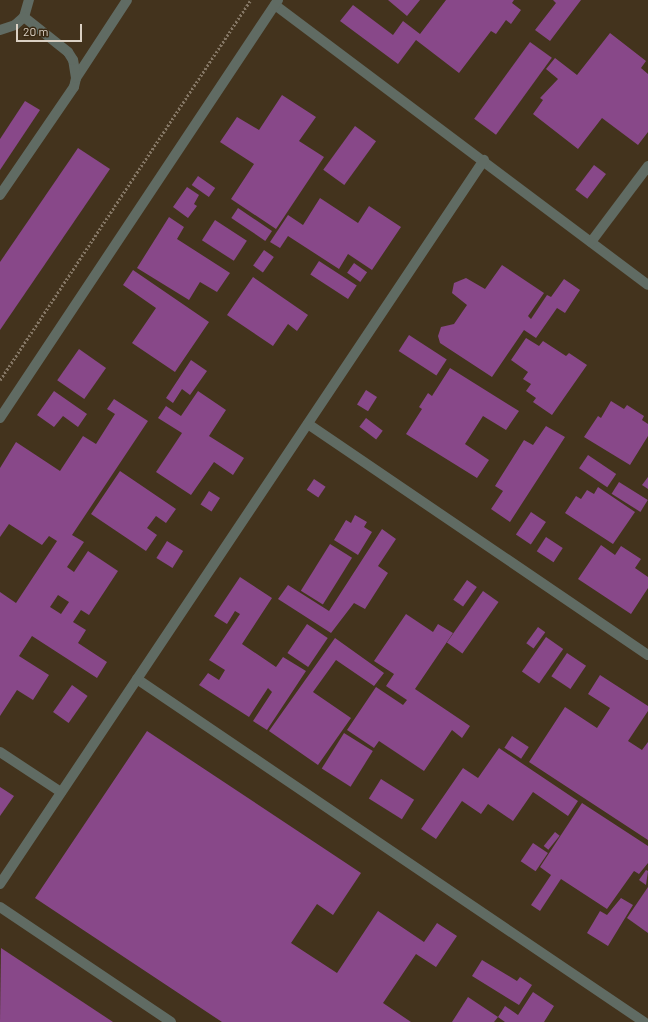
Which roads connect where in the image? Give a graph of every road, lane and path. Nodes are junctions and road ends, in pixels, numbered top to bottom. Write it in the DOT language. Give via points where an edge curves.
graph roads {
  1 [pos="29,0"];
  2 [pos="127,0"];
  3 [pos="251,0"];
  4 [pos="276,2"];
  5 [pos="24,17"];
  6 [pos="0,30"];
  7 [pos="76,78"];
  8 [pos="484,160"];
  9 [pos="648,166"];
  10 [pos="0,194"];
  11 [pos="591,242"];
  12 [pos="648,285"];
  13 [pos="0,380"];
  14 [pos="0,418"];
  15 [pos="308,424"];
  16 [pos="648,655"];
  17 [pos="137,679"];
  18 [pos="0,752"];
  19 [pos="61,792"];
  20 [pos="0,884"];
  21 [pos="0,907"];
  22 [pos="170,1022"];
  23 [pos="644,1022"];
  1 -- 5 [label="street"];
  2 -- 7 [label="street"];
  3 -- 13 [label="path"];
  4 -- 8 [label="street"];
  4 -- 14 [label="street"];
  5 -- 6 [label="street" via="16,25"];
  5 -- 7 [label="street" via="68,52 73,60"];
  7 -- 10 [label="street" via="74,87"];
  8 -- 11 [label="street"];
  8 -- 15 [label="street"];
  9 -- 11 [label="street"];
  11 -- 12 [label="street"];
  15 -- 16 [label="street"];
  15 -- 17 [label="street"];
  17 -- 19 [label="street"];
  17 -- 23 [label="street"];
  18 -- 19 [label="street"];
  19 -- 20 [label="street"];
  21 -- 22 [label="street"];
}
